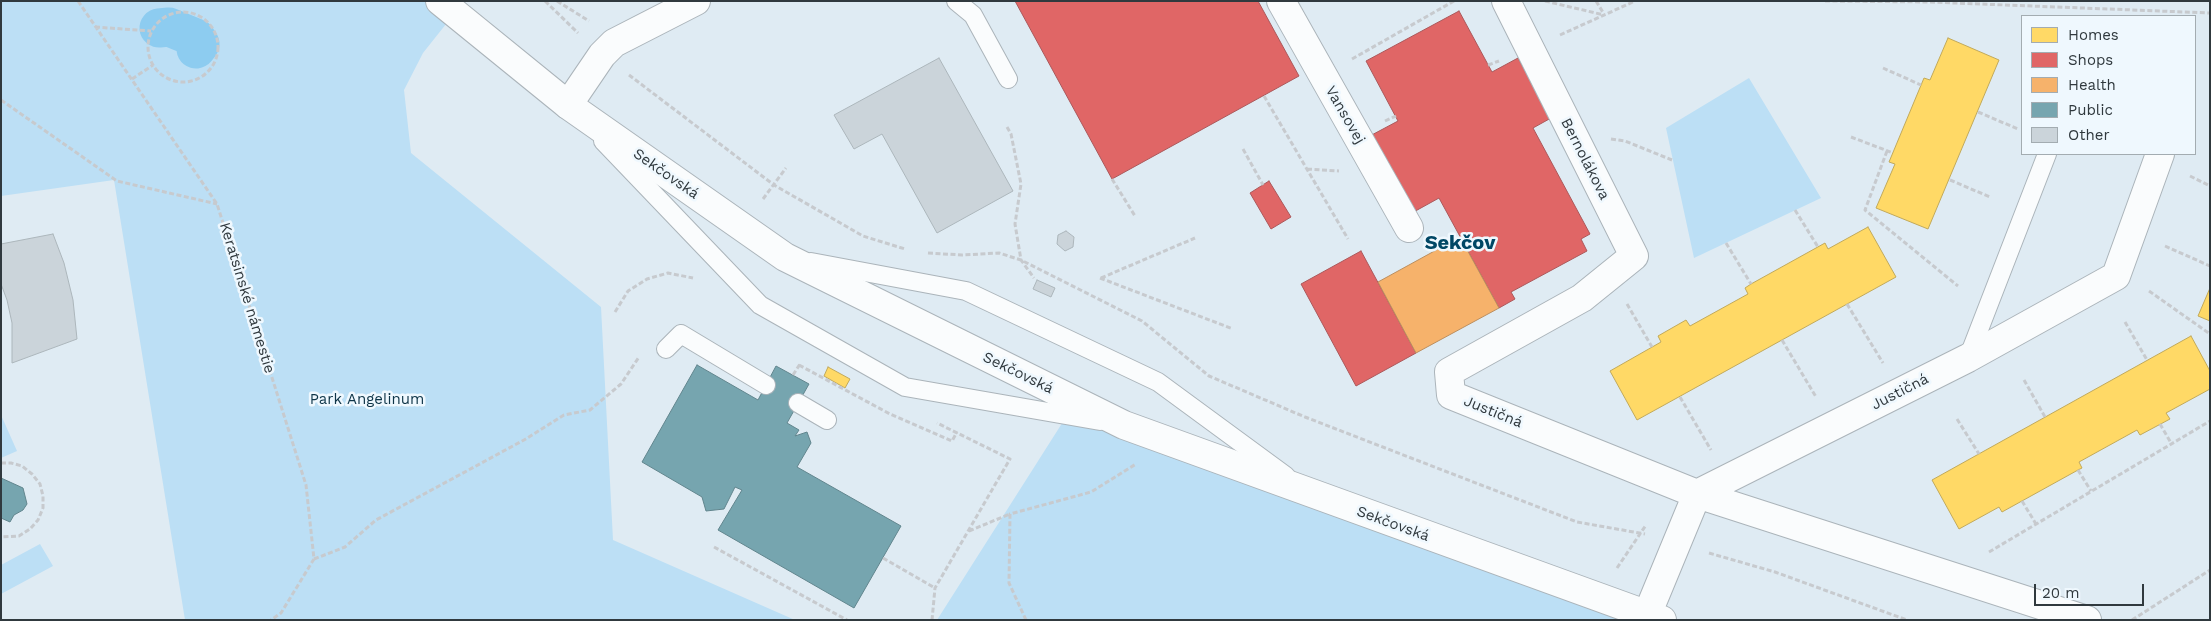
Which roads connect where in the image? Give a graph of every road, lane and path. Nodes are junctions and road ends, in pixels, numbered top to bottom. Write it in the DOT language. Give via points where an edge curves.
graph roads {
  1 [pos="78,1"];
  2 [pos="440,1"];
  3 [pos="545,1"];
  4 [pos="696,1"];
  5 [pos="956,1"];
  6 [pos="1281,1"];
  7 [pos="1454,1"];
  8 [pos="1506,1"];
  9 [pos="1545,1"];
  10 [pos="1596,1"];
  11 [pos="1635,1"];
  12 [pos="1825,1"];
  13 [pos="1835,2"];
  14 [pos="2210,13"];
  15 [pos="1604,15"];
  16 [pos="95,27"];
  17 [pos="151,31"];
  18 [pos="1567,32"];
  19 [pos="602,55"];
  20 [pos="1344,63"];
  21 [pos="153,65"];
  22 [pos="1883,68"];
  23 [pos="1008,79"];
  24 [pos="132,80"];
  25 [pos="1922,85"];
  26 [pos="1264,96"];
  27 [pos="1,100"];
  28 [pos="568,104"];
  29 [pos="1978,112"];
  30 [pos="1007,127"];
  31 [pos="2018,129"];
  32 [pos="1574,136"];
  33 [pos="1851,137"];
  34 [pos="1243,149"];
  35 [pos="1887,150"];
  36 [pos="1893,153"];
  37 [pos="2047,155"];
  38 [pos="2160,155"];
  39 [pos="1672,160"];
  40 [pos="786,168"];
  41 [pos="2190,176"];
  42 [pos="1112,179"];
  43 [pos="1950,180"];
  44 [pos="774,185"];
  45 [pos="1263,185"];
  46 [pos="2210,186"];
  47 [pos="1990,197"];
  48 [pos="763,199"];
  49 [pos="217,204"];
  50 [pos="1795,210"];
  51 [pos="1135,216"];
  52 [pos="1409,228"];
  53 [pos="1195,238"];
  54 [pos="1348,239"];
  55 [pos="1726,243"];
  56 [pos="2165,246"];
  57 [pos="1818,247"];
  58 [pos="909,250"];
  59 [pos="927,253"];
  60 [pos="785,257"];
  61 [pos="1021,260"];
  62 [pos="2210,266"];
  63 [pos="1034,278"];
  64 [pos="699,280"];
  65 [pos="1751,284"];
  66 [pos="1958,286"];
  67 [pos="2149,292"];
  68 [pos="1582,298"];
  69 [pos="1625,300"];
  70 [pos="1847,304"];
  71 [pos="615,312"];
  72 [pos="2125,322"];
  73 [pos="1234,329"];
  74 [pos="2210,334"];
  75 [pos="1782,340"];
  76 [pos="1652,347"];
  77 [pos="666,349"];
  78 [pos="641,354"];
  79 [pos="1968,358"];
  80 [pos="802,359"];
  81 [pos="2147,360"];
  82 [pos="1884,364"];
  83 [pos="799,365"];
  84 [pos="793,375"];
  85 [pos="2024,380"];
  86 [pos="766,385"];
  87 [pos="1680,397"];
  88 [pos="1817,399"];
  89 [pos="798,403"];
  90 [pos="2045,417"];
  91 [pos="1957,419"];
  92 [pos="827,420"];
  93 [pos="931,420"];
  94 [pos="2210,421"];
  95 [pos="2160,424"];
  96 [pos="1124,426"];
  97 [pos="957,432"];
  98 [pos="1166,441"];
  99 [pos="2171,443"];
  100 [pos="1979,454"];
  101 [pos="1716,458"];
  102 [pos="1,463"];
  103 [pos="2078,470"];
  104 [pos="2091,491"];
  105 [pos="1311,494"];
  106 [pos="1698,494"];
  107 [pos="2022,501"];
  108 [pos="1010,514"];
  109 [pos="2036,524"];
  110 [pos="969,531"];
  111 [pos="1640,533"];
  112 [pos="1,537"];
  113 [pos="1678,542"];
  114 [pos="714,547"];
  115 [pos="883,558"];
  116 [pos="314,559"];
  117 [pos="1617,568"];
  118 [pos="2210,570"];
  119 [pos="1950,576"];
  120 [pos="935,588"];
  121 [pos="1654,617"];
  122 [pos="271,620"];
  123 [pos="847,620"];
  124 [pos="932,620"];
  125 [pos="1026,620"];
  126 [pos="1907,620"];
  127 [pos="2087,620"];
  128 [pos="2132,620"];
  1 -- 16 [label="path, Keratsinské námestie"];
  2 -- 28 [label="street, Sekčovská"];
  3 -- 19 [label="path"];
  4 -- 19 [label="street" via="614,43"];
  5 -- 23 [label="lane" via="973,15"];
  6 -- 52 [label="street, Vansovej"];
  7 -- 20 [label="path"];
  8 -- 32 [label="street, Bernolákova"];
  9 -- 15 [label="path"];
  10 -- 15 [label="path"];
  11 -- 15 [label="path"];
  12 -- 13 [label="path"];
  13 -- 14 [label="path" via="1929,2"];
  15 -- 18 [label="path"];
  16 -- 17 [label="path"];
  16 -- 24 [label="path, Keratsinské námestie"];
  17 -- 21 [label="path" via="147,43"];
  17 -- 21 [label="path" via="168,14 192,12 212,26 218,48 210,69 192,81 170,80"];
  19 -- 28 [label="street"];
  19 -- 44 [label="path"];
  21 -- 24 [label="path"];
  22 -- 25 [label="path"];
  24 -- 49 [label="path, Keratsinské námestie"];
  26 -- 54 [label="path"];
  27 -- 49 [label="path" via="117,181"];
  28 -- 60 [label="street, Sekčovská"];
  28 -- 96 [label="lane" via="760,305 905,387"];
  29 -- 31 [label="path"];
  30 -- 61 [label="path" via="1021,184 1015,224"];
  32 -- 39 [label="path" via="1600,136 1625,141"];
  32 -- 68 [label="street, Bernolákova" via="1634,256"];
  33 -- 35 [label="path"];
  34 -- 45 [label="path"];
  35 -- 36 [label="path"];
  35 -- 66 [label="path" via="1865,210"];
  37 -- 79 [label="lane"];
  38 -- 79 [label="street, Justičná" via="2116,276"];
  40 -- 44 [label="path"];
  41 -- 46 [label="path"];
  42 -- 51 [label="path"];
  43 -- 47 [label="path"];
  44 -- 48 [label="path"];
  44 -- 58 [label="path" via="863,236"];
  49 -- 116 [label="path, Keratsinské námestie" via="306,485"];
  50 -- 57 [label="path"];
  53 -- 73 [label="path" via="1100,278"];
  55 -- 65 [label="path"];
  56 -- 62 [label="path"];
  59 -- 61 [label="path" via="999,253"];
  60 -- 96 [label="street, Sekčovská"];
  60 -- 105 [label="lane" via="966,291 1158,382"];
  61 -- 63 [label="path"];
  61 -- 111 [label="path" via="1142,321 1209,376 1577,522"];
  64 -- 71 [label="path" via="668,274 647,279 628,291"];
  67 -- 74 [label="path"];
  68 -- 106 [label="street, Justičná" via="1449,372 1451,395"];
  69 -- 76 [label="path"];
  70 -- 82 [label="path"];
  72 -- 81 [label="path"];
  75 -- 88 [label="path"];
  77 -- 86 [label="lane" via="681,334"];
  78 -- 116 [label="path" via="621,384 590,410 564,415 376,520 345,547"];
  79 -- 106 [label="street, Justičná"];
  80 -- 83 [label="path"];
  83 -- 84 [label="path"];
  83 -- 97 [label="path" via="890,414 952,441"];
  85 -- 90 [label="path"];
  87 -- 101 [label="path"];
  89 -- 92 [label="lane"];
  91 -- 100 [label="path"];
  93 -- 97 [label="path"];
  94 -- 99 [label="path"];
  95 -- 99 [label="path"];
  96 -- 98 [label="street, Sekčovská"];
  97 -- 110 [label="path" via="1010,459"];
  98 -- 105 [label="street, Sekčovská"];
  98 -- 108 [label="path" via="1091,492"];
  99 -- 104 [label="path"];
  102 -- 112 [label="path" via="22,466 40,484 44,496 43,508 30,530 19,536"];
  103 -- 104 [label="path"];
  104 -- 109 [label="path"];
  105 -- 121 [label="street, Sekčovská"];
  106 -- 113 [label="street"];
  106 -- 119 [label="street"];
  107 -- 109 [label="path"];
  108 -- 110 [label="path"];
  108 -- 125 [label="path" via="1009,583"];
  109 -- 119 [label="path"];
  110 -- 120 [label="path"];
  111 -- 113 [label="path"];
  111 -- 117 [label="path"];
  113 -- 121 [label="street"];
  113 -- 126 [label="path" via="1775,572"];
  114 -- 123 [label="path"];
  115 -- 120 [label="path"];
  116 -- 122 [label="path" via="281,613"];
  118 -- 128 [label="path"];
  119 -- 127 [label="street"];
  120 -- 124 [label="path"];
}
